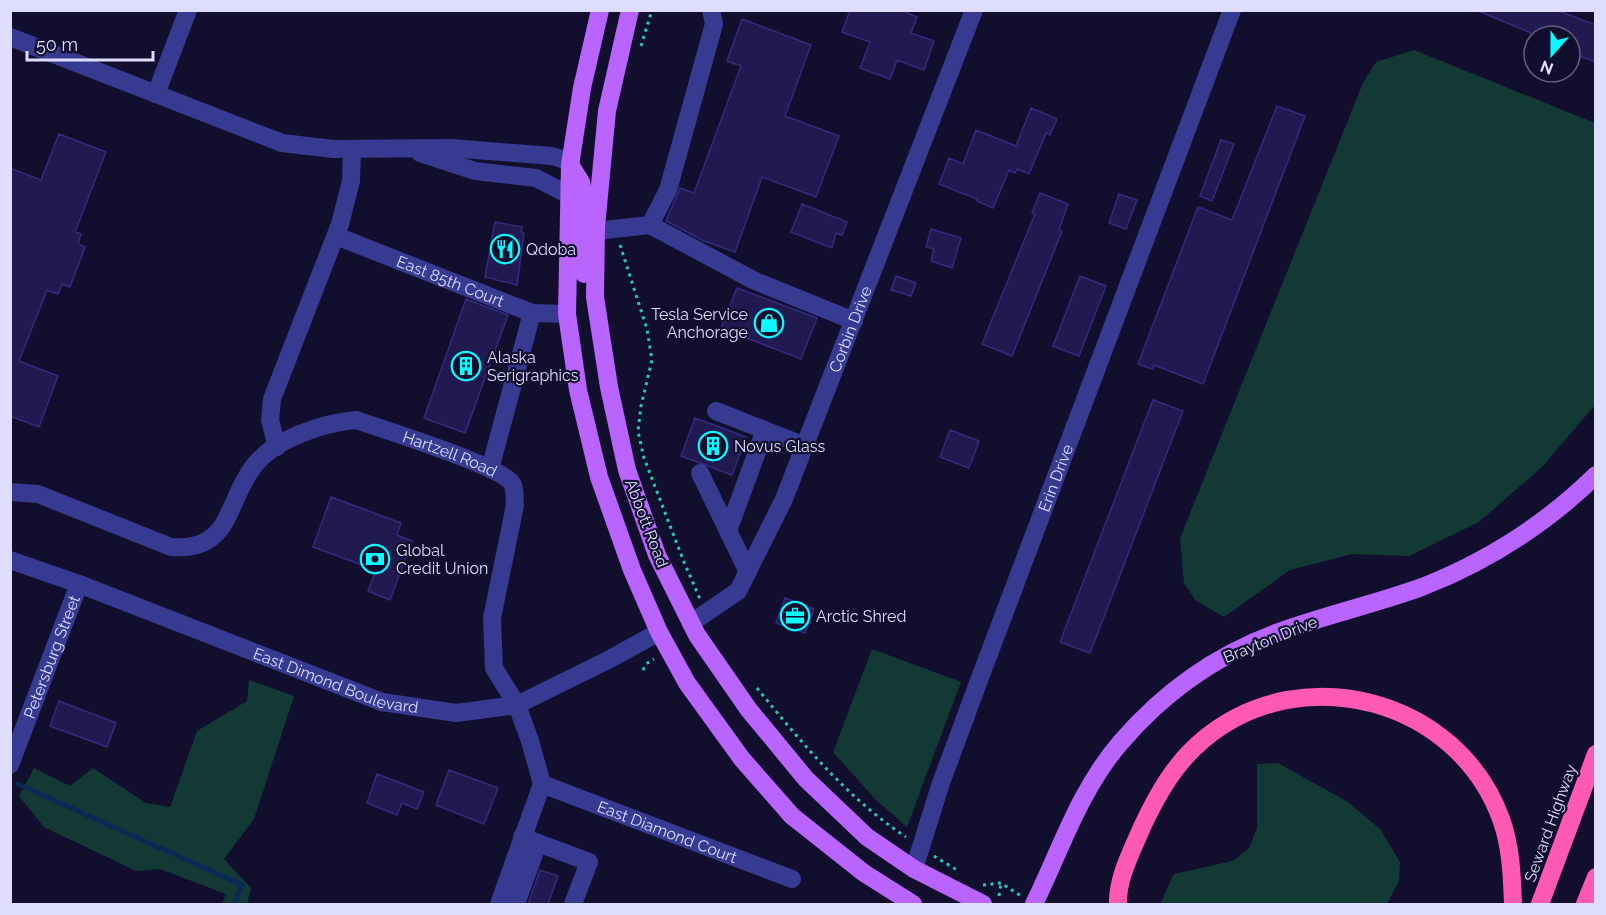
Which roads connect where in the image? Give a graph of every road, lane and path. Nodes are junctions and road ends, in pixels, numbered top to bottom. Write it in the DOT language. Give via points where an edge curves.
graph roads {
  1 [pos="188,10"];
  2 [pos="600,10"];
  3 [pos="630,10"];
  4 [pos="652,10"];
  5 [pos="711,10"];
  6 [pos="974,10"];
  7 [pos="1232,10"];
  8 [pos="10,38"];
  9 [pos="639,56"];
  10 [pos="156,94"];
  11 [pos="407,148"];
  12 [pos="352,149"];
  13 [pos="571,163"];
  14 [pos="569,195"];
  15 [pos="650,225"];
  16 [pos="618,229"];
  17 [pos="596,231"];
  18 [pos="336,236"];
  19 [pos="595,297"];
  20 [pos="532,313"];
  21 [pos="567,314"];
  22 [pos="854,321"];
  23 [pos="716,411"];
  24 [pos="765,430"];
  25 [pos="805,446"];
  26 [pos="277,447"];
  27 [pos="490,469"];
  28 [pos="700,473"];
  29 [pos="1596,476"];
  30 [pos="10,492"];
  31 [pos="728,531"];
  32 [pos="10,560"];
  33 [pos="747,572"];
  34 [pos="79,584"];
  35 [pos="695,588"];
  36 [pos="691,623"];
  37 [pos="659,632"];
  38 [pos="653,655"];
  39 [pos="643,670"];
  40 [pos="754,685"];
  41 [pos="516,705"];
  42 [pos="1596,754"];
  43 [pos="10,765"];
  44 [pos="542,784"];
  45 [pos="530,840"];
  46 [pos="921,847"];
  47 [pos="914,869"];
  48 [pos="963,873"];
  49 [pos="1596,877"];
  50 [pos="792,879"];
  51 [pos="983,885"];
  52 [pos="499,904"];
  53 [pos="516,904"];
  54 [pos="573,904"];
  55 [pos="913,904"];
  56 [pos="983,904"];
  57 [pos="997,904"];
  58 [pos="1034,904"];
  59 [pos="1118,904"];
  60 [pos="1513,904"];
  61 [pos="1540,904"];
  62 [pos="1585,904"];
  1 -- 10 [label="street"];
  2 -- 13 [label="main road, Abbott Road" via="582,88"];
  3 -- 17 [label="main road, Abbott Road" via="607,111"];
  4 -- 9 [label="path"];
  5 -- 15 [label="street" via="714,24 668,190"];
  6 -- 22 [label="street, Corbin Drive"];
  7 -- 46 [label="street, Erin Drive" via="978,683"];
  8 -- 10 [label="street"];
  10 -- 12 [label="street" via="282,142"];
  11 -- 12 [label="street"];
  11 -- 13 [label="street" via="547,156"];
  11 -- 14 [label="street" via="474,171 536,178"];
  12 -- 18 [label="street" via="351,181"];
  13 -- 14 [label="main road, Abbott Road"];
  13 -- 19 [label="main road" via="584,198 584,275"];
  14 -- 21 [label="main road, Abbott Road"];
  15 -- 16 [label="street"];
  15 -- 22 [label="street" via="755,281"];
  16 -- 17 [label="street"];
  16 -- 35 [label="path" via="652,360 638,431 644,458"];
  17 -- 19 [label="main road, Abbott Road"];
  18 -- 20 [label="street, East 85th Court"];
  18 -- 26 [label="street" via="272,399 270,420"];
  19 -- 36 [label="main road, Abbott Road" via="627,470 657,555"];
  20 -- 21 [label="street, East 85th Court"];
  20 -- 27 [label="street"];
  21 -- 37 [label="main road, Abbott Road" via="578,390 599,477"];
  22 -- 25 [label="street, Corbin Drive"];
  23 -- 24 [label="street"];
  24 -- 25 [label="street"];
  24 -- 31 [label="street"];
  25 -- 33 [label="street, Corbin Drive" via="784,499"];
  26 -- 27 [label="street, Hartzell Road" via="285,440 356,420"];
  26 -- 30 [label="street, Hartzell Road" via="252,468 214,537 188,549 171,547 38,494"];
  27 -- 41 [label="street, Hartzell Road" via="510,481 514,488 515,505 492,618 494,668"];
  28 -- 31 [label="street"];
  29 -- 58 [label="main road, Brayton Drive" via="1552,516 1476,563 1420,587 1278,632 1224,657 1163,698 1097,773"];
  31 -- 33 [label="street"];
  32 -- 34 [label="street, East Dimond Boulevard"];
  33 -- 36 [label="street, Corbin Drive" via="738,591"];
  34 -- 41 [label="street, East Dimond Boulevard" via="382,702 456,713"];
  34 -- 43 [label="street, Petersburg Street"];
  36 -- 37 [label="main road"];
  36 -- 47 [label="main road, Abbott Road" via="749,710 806,779 867,837"];
  37 -- 41 [label="street, East Dimond Boulevard"];
  37 -- 55 [label="main road, Abbott Road" via="694,693 742,759 792,816 864,873"];
  38 -- 39 [label="path" via="655,658"];
  40 -- 46 [label="path" via="815,757 851,792"];
  41 -- 44 [label="street, Hartzell Road"];
  42 -- 61 [label="highway, Seward Highway"];
  44 -- 45 [label="street"];
  44 -- 50 [label="street, East Diamond Court"];
  45 -- 52 [label="street"];
  45 -- 53 [label="street"];
  45 -- 54 [label="street" via="589,862"];
  46 -- 47 [label="street, Erin Drive"];
  46 -- 48 [label="path"];
  47 -- 56 [label="main road, Abbott Road"];
  49 -- 62 [label="highway"];
  51 -- 57 [label="path" via="1001,883"];
  59 -- 60 [label="highway" via="1126,867 1149,813 1168,777 1190,751 1222,727 1262,707 1330,697 1393,709 1428,727 1467,760 1482,780 1501,819"];
}
